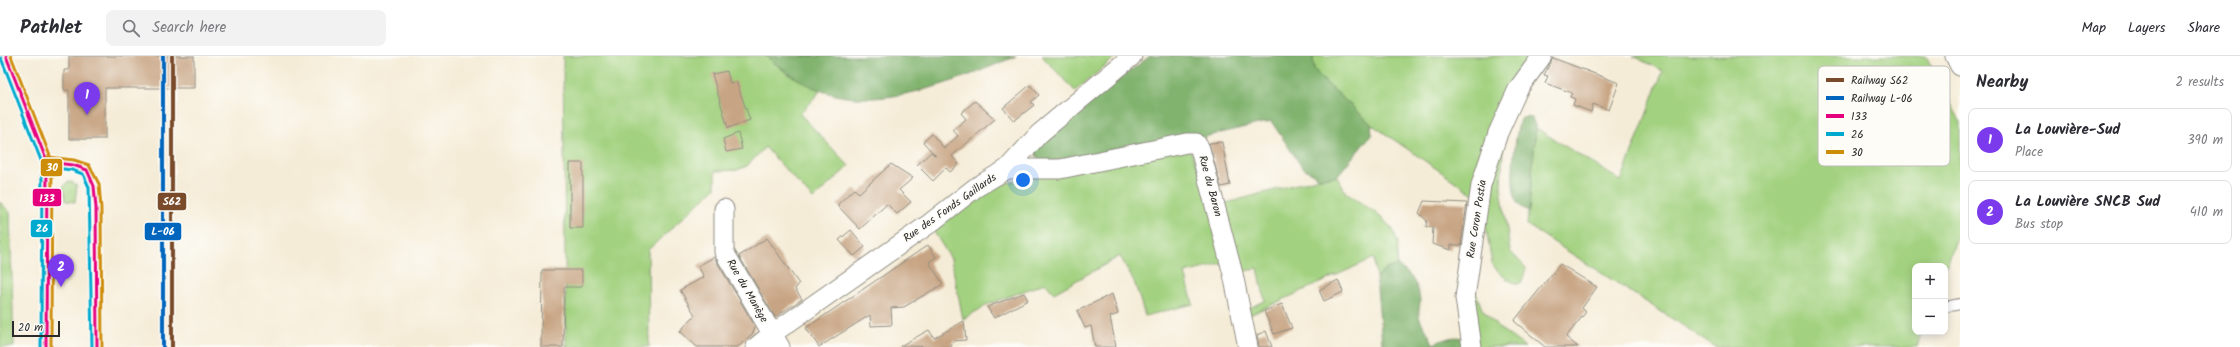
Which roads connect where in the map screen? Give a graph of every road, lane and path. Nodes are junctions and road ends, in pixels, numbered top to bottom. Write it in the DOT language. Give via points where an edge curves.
graph roads {
  1 [pos="6,56"];
  2 [pos="1132,56"];
  3 [pos="1542,56"];
  4 [pos="1955,56"];
  5 [pos="1960,66"];
  6 [pos="47,162"];
  7 [pos="1007,169"];
  8 [pos="724,209"];
  9 [pos="1960,304"];
  10 [pos="1948,306"];
  11 [pos="776,340"];
  12 [pos="46,347"];
  13 [pos="97,347"];
  14 [pos="756,347"];
  15 [pos="1248,347"];
  16 [pos="1472,347"];
  1 -- 6 [label="lane"];
  2 -- 7 [label="street, Rue des Fonds Gaillards" via="1039,134"];
  3 -- 16 [label="street, Rue Coron Postia" via="1518,89 1498,133 1481,185 1465,298"];
  4 -- 5 [label="street"];
  6 -- 12 [label="lane"];
  6 -- 13 [label="lane" via="73,165 86,170 94,186"];
  7 -- 11 [label="street, Rue des Fonds Gaillards" via="975,188"];
  7 -- 15 [label="street, Rue du Baron" via="1060,169 1196,143 1200,149 1230,262"];
  8 -- 11 [label="street, Rue du Manège" via="724,252"];
  9 -- 10 [label="lane"];
  11 -- 14 [label="street, Rue des Fonds Gaillards"];
}
